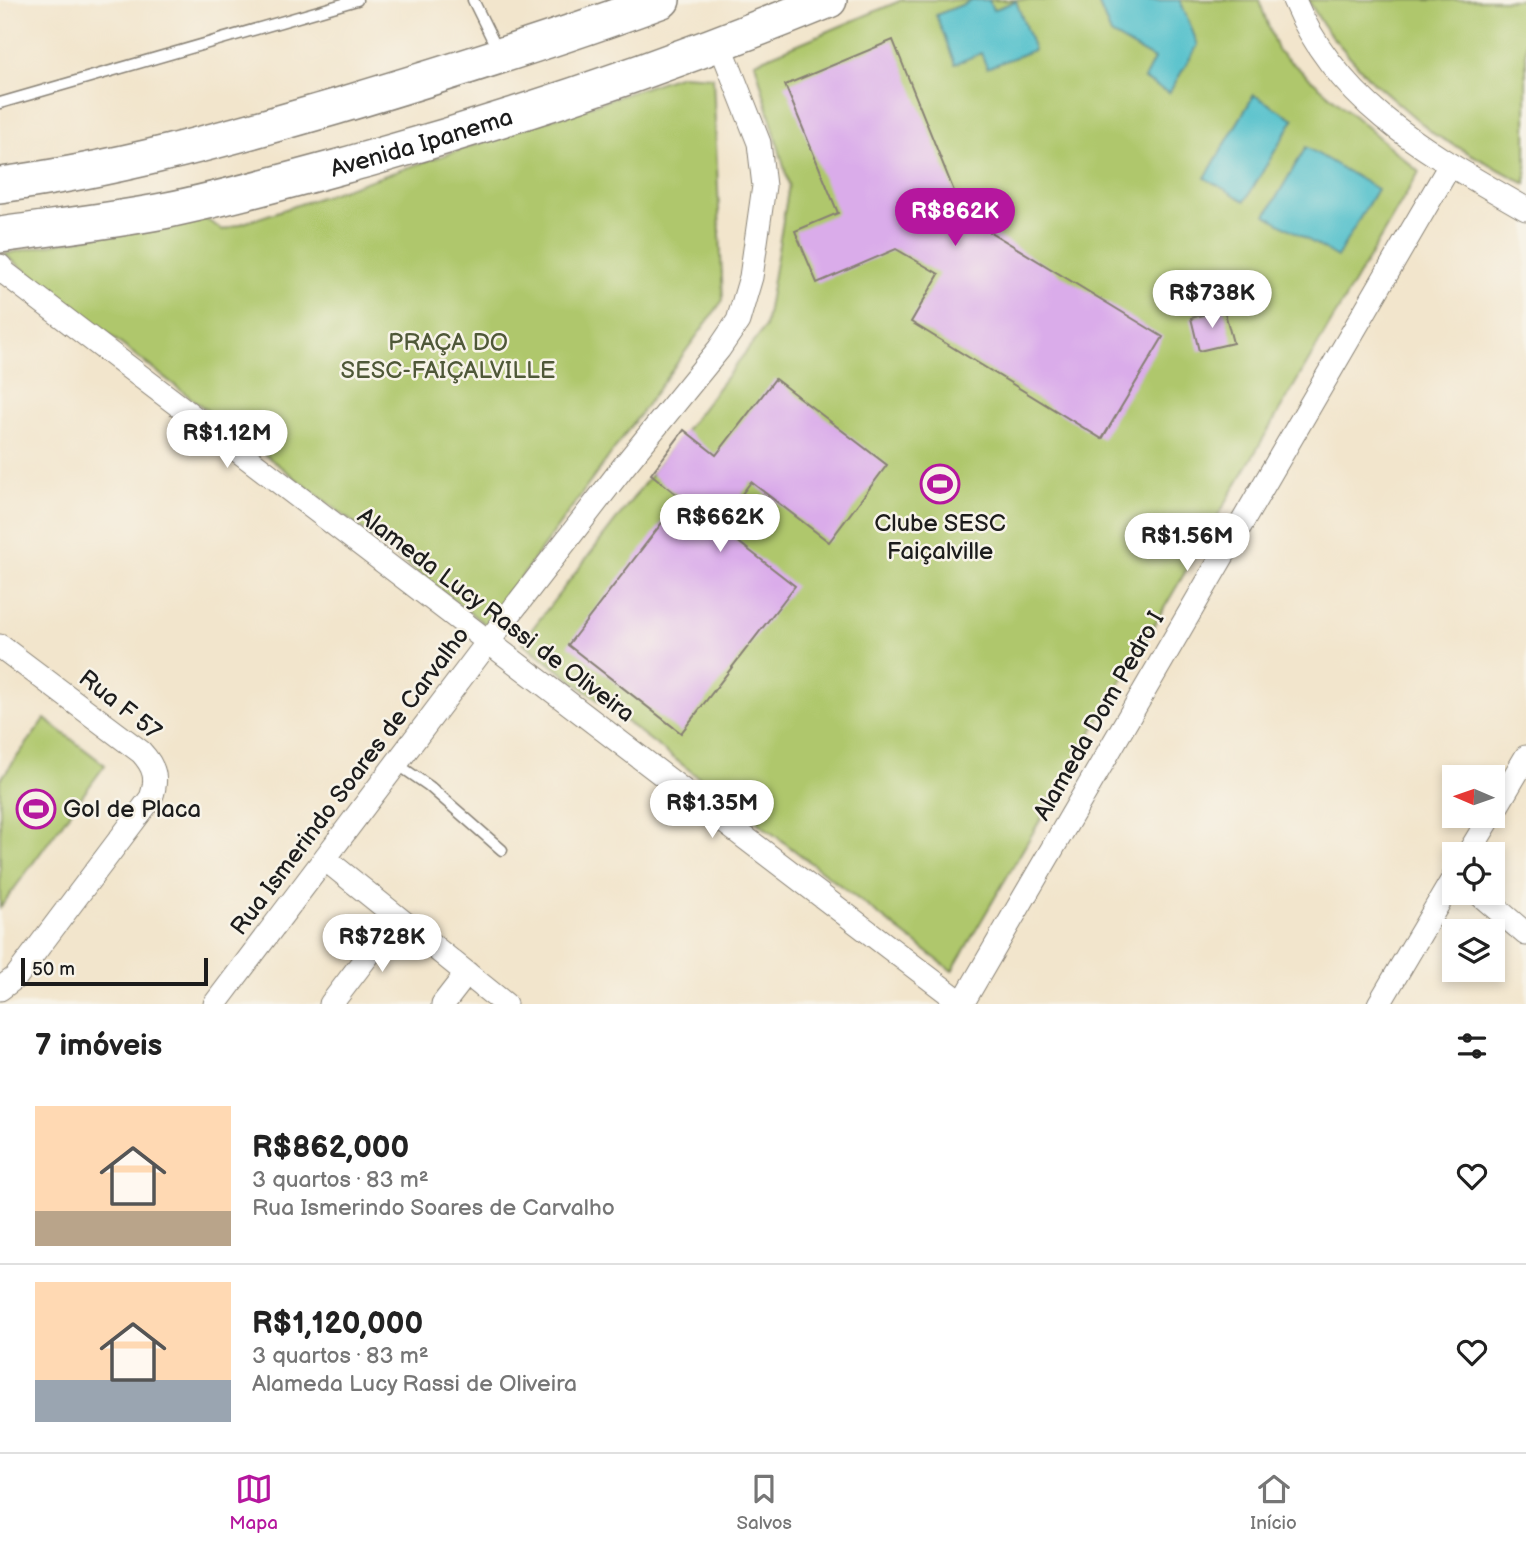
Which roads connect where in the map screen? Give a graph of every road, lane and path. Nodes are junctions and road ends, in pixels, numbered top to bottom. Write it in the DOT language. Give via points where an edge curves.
graph roads {
  1 [pos="357,0"];
  2 [pos="473,0"];
  3 [pos="662,0"];
  4 [pos="828,0"];
  5 [pos="1294,0"];
  6 [pos="601,11"];
  7 [pos="720,44"];
  8 [pos="500,56"];
  9 [pos="0,103"];
  10 [pos="1450,165"];
  11 [pos="0,185"];
  12 [pos="1526,209"];
  13 [pos="0,236"];
  14 [pos="0,266"];
  15 [pos="488,642"];
  16 [pos="0,646"];
  17 [pos="1526,757"];
  18 [pos="397,764"];
  19 [pos="1505,792"];
  20 [pos="502,850"];
  21 [pos="325,859"];
  22 [pos="1442,897"];
  23 [pos="1492,905"];
  24 [pos="397,917"];
  25 [pos="1526,934"];
  26 [pos="467,973"];
  27 [pos="0,989"];
  28 [pos="215,1004"];
  29 [pos="331,1004"];
  30 [pos="443,1004"];
  31 [pos="505,1004"];
  32 [pos="962,1004"];
  33 [pos="1378,1004"];
  1 -- 9 [label="lane"];
  2 -- 8 [label="lane"];
  3 -- 6 [label="main road"];
  4 -- 7 [label="main road, Avenida Ipanema"];
  5 -- 10 [label="street" via="1306,29 1346,84 1394,129"];
  6 -- 8 [label="main road"];
  7 -- 13 [label="main road, Avenida Ipanema" via="562,100 286,182 166,210"];
  7 -- 15 [label="street, Rua Ismerindo Soares de Carvalho" via="759,143 764,186 751,277 738,321"];
  8 -- 11 [label="main road" via="215,142 59,177"];
  10 -- 12 [label="street"];
  10 -- 32 [label="street, Alameda Dom Pedro I"];
  14 -- 15 [label="street, Alameda Lucy Rassi de Oliveira"];
  15 -- 18 [label="street, Rua Ismerindo Soares de Carvalho"];
  15 -- 32 [label="street, Alameda Lucy Rassi de Oliveira"];
  16 -- 27 [label="street, Rua F 57" via="141,752 155,774 151,798 16,977"];
  17 -- 19 [label="street"];
  18 -- 20 [label="lane"];
  18 -- 21 [label="street, Rua Ismerindo Soares de Carvalho"];
  21 -- 24 [label="street"];
  21 -- 28 [label="street, Rua Ismerindo Soares de Carvalho"];
  22 -- 33 [label="street"];
  23 -- 25 [label="street"];
  24 -- 26 [label="street"];
  24 -- 29 [label="street"];
  26 -- 30 [label="street"];
  26 -- 31 [label="street"];
}
